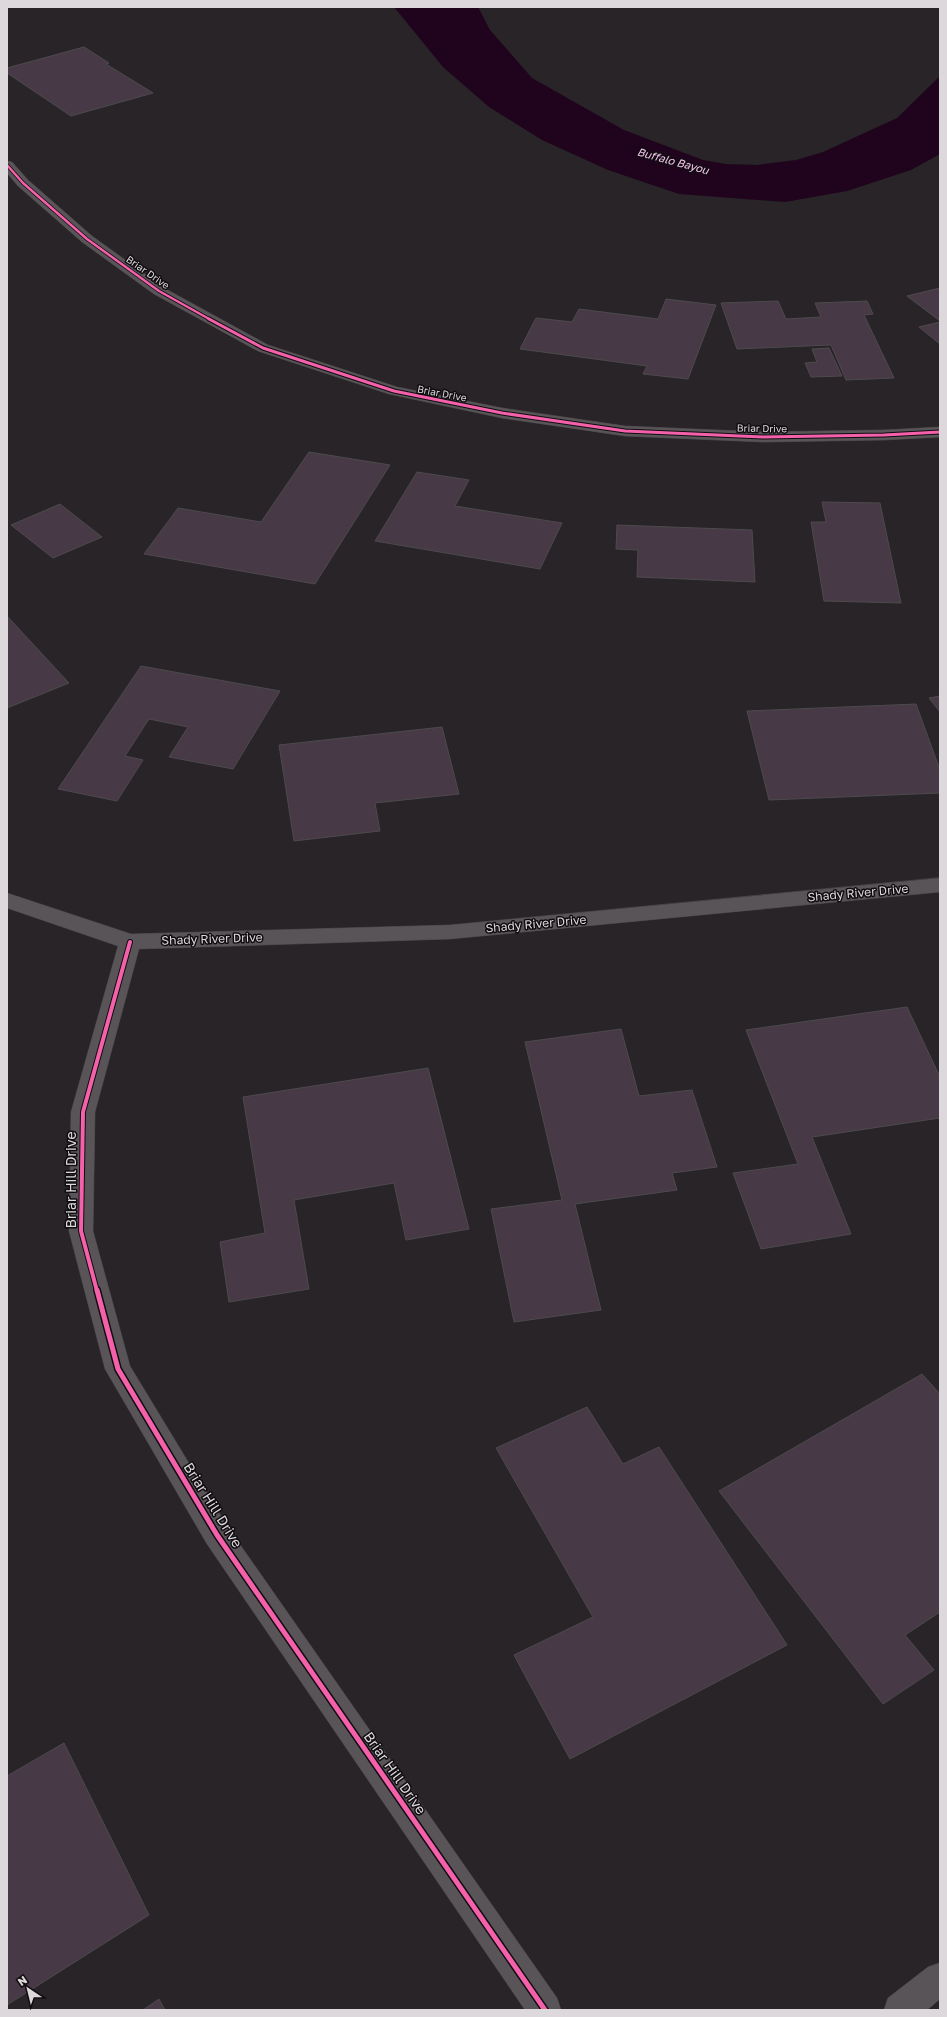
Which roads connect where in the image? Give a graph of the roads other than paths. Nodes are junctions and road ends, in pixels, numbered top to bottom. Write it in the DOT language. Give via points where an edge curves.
graph roads {
  1 [pos="7,165"];
  2 [pos="940,432"];
  3 [pos="940,885"];
  4 [pos="7,900"];
  5 [pos="130,942"];
  6 [pos="940,1979"];
  7 [pos="545,2010"];
  8 [pos="900,2010"];
  1 -- 2 [label="street, Briar Drive" via="23,183 87,239 159,291 264,348 394,391 502,413 625,431 763,437"];
  3 -- 5 [label="street, Shady River Drive" via="450,932"];
  4 -- 5 [label="street"];
  5 -- 7 [label="street, Briar Hill Drive" via="83,1112 82,1231 118,1369 217,1536"];
  6 -- 8 [label="street"];
}
